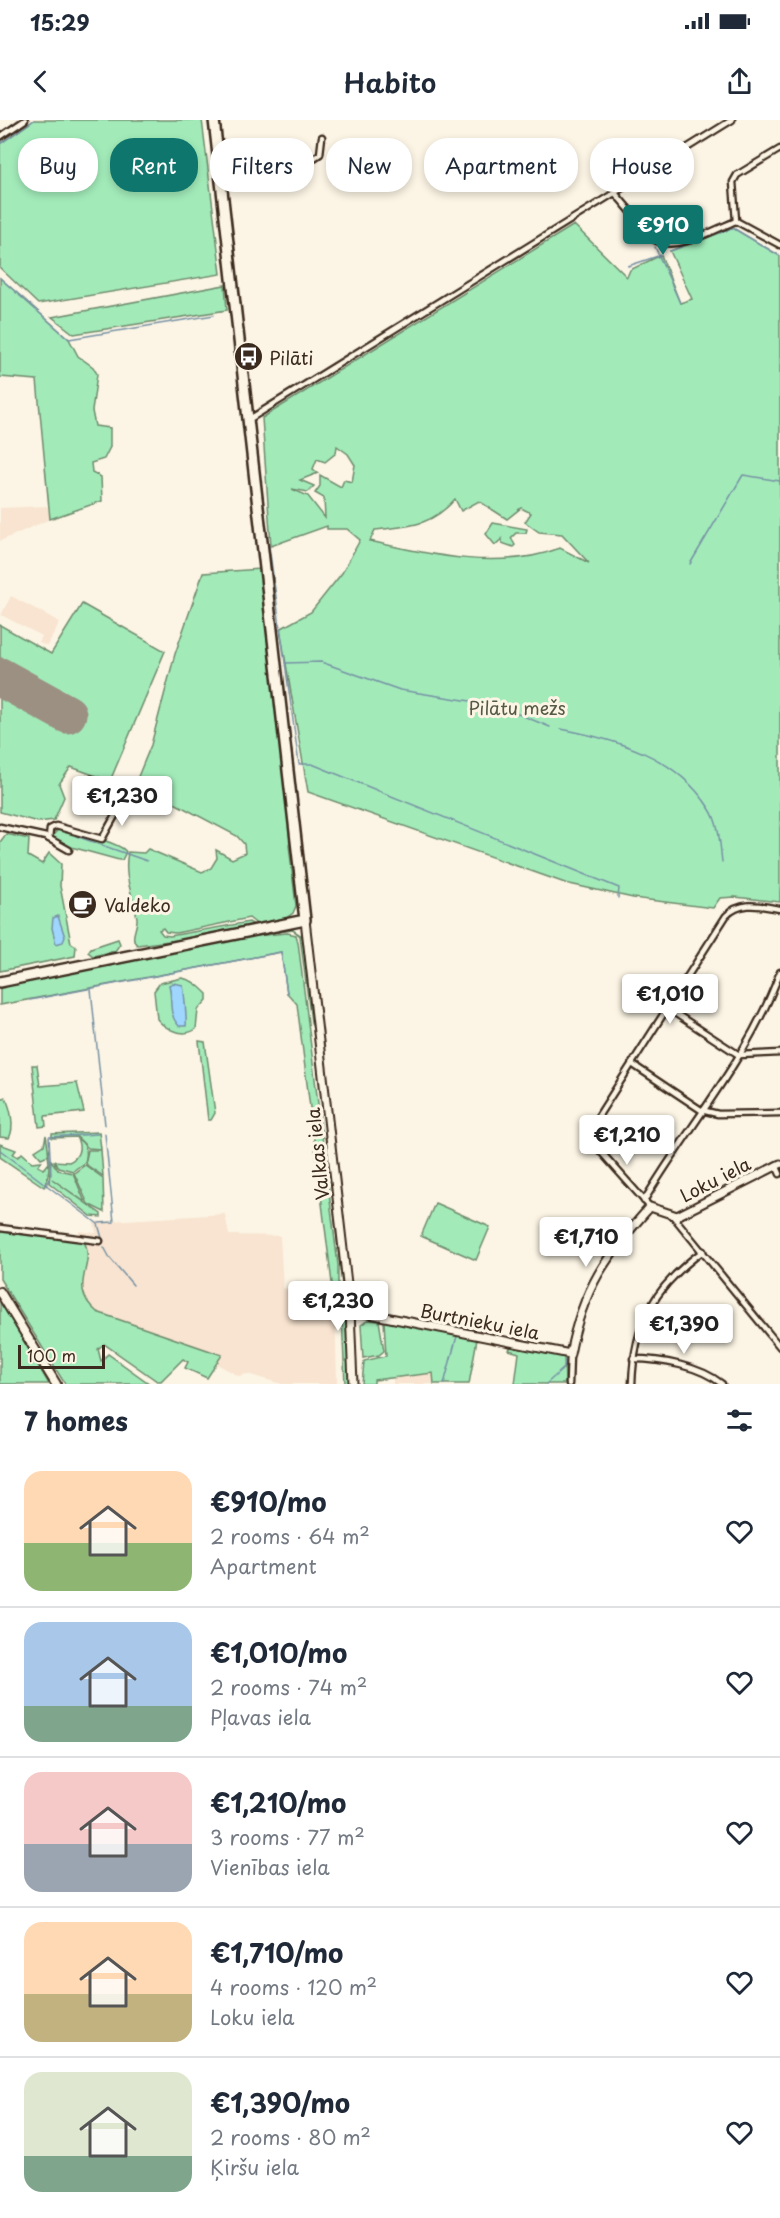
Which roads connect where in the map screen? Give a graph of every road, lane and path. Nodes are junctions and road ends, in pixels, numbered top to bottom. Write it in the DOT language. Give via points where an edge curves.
graph roads {
  1 [pos="25,120"];
  2 [pos="214,120"];
  3 [pos="732,120"];
  4 [pos="1,136"];
  5 [pos="322,137"];
  6 [pos="216,138"];
  7 [pos="780,149"];
  8 [pos="314,158"];
  9 [pos="223,192"];
  10 [pos="615,193"];
  11 [pos="736,221"];
  12 [pos="780,245"];
  13 [pos="248,420"];
  14 [pos="92,779"];
  15 [pos="0,827"];
  16 [pos="49,838"];
  17 [pos="69,850"];
  18 [pos="780,909"];
  19 [pos="305,920"];
  20 [pos="780,972"];
  21 [pos="0,982"];
  22 [pos="667,1008"];
  23 [pos="780,1053"];
  24 [pos="739,1055"];
  25 [pos="632,1064"];
  26 [pos="701,1110"];
  27 [pos="780,1113"];
  28 [pos="778,1165"];
  29 [pos="780,1174"];
  30 [pos="647,1204"];
  31 [pos="673,1215"];
  32 [pos="0,1228"];
  33 [pos="100,1241"];
  34 [pos="703,1251"];
  35 [pos="0,1292"];
  36 [pos="350,1310"];
  37 [pos="780,1347"];
  38 [pos="570,1353"];
  39 [pos="633,1359"];
  40 [pos="56,1384"];
  41 [pos="353,1384"];
  42 [pos="568,1384"];
  43 [pos="632,1384"];
  44 [pos="722,1384"];
  1 -- 4 [label="street"];
  2 -- 6 [label="highway"];
  3 -- 10 [label="street"];
  5 -- 8 [label="street" via="320,154"];
  7 -- 11 [label="street" via="737,175 733,182"];
  9 -- 13 [label="highway"];
  10 -- 11 [label="street" via="655,240 664,245"];
  10 -- 13 [label="street"];
  11 -- 12 [label="street"];
  13 -- 19 [label="highway"];
  14 -- 16 [label="street" via="116,789 119,795 116,814 102,839 56,825 50,829"];
  15 -- 16 [label="street"];
  16 -- 17 [label="street"];
  18 -- 22 [label="street" via="751,904 738,906 726,916"];
  19 -- 21 [label="highway"];
  19 -- 36 [label="street, Valkas iela"];
  20 -- 24 [label="street" via="760,1022"];
  22 -- 24 [label="street"];
  22 -- 25 [label="street"];
  23 -- 24 [label="street"];
  24 -- 26 [label="street"];
  25 -- 26 [label="street"];
  25 -- 30 [label="street" via="592,1126 590,1136"];
  26 -- 27 [label="street" via="718,1114"];
  26 -- 30 [label="street"];
  28 -- 29 [label="street"];
  28 -- 31 [label="street, Loku iela"];
  30 -- 31 [label="street, Loku iela"];
  30 -- 38 [label="street" via="598,1271 584,1299"];
  31 -- 34 [label="street"];
  32 -- 33 [label="street"];
  34 -- 37 [label="street"];
  34 -- 39 [label="street" via="666,1282 652,1300 642,1321"];
  35 -- 40 [label="main road"];
  36 -- 38 [label="street, Burtnieku iela"];
  36 -- 41 [label="street, Valkas iela"];
  38 -- 42 [label="street"];
  39 -- 43 [label="street"];
  39 -- 44 [label="street" via="690,1368"];
}
